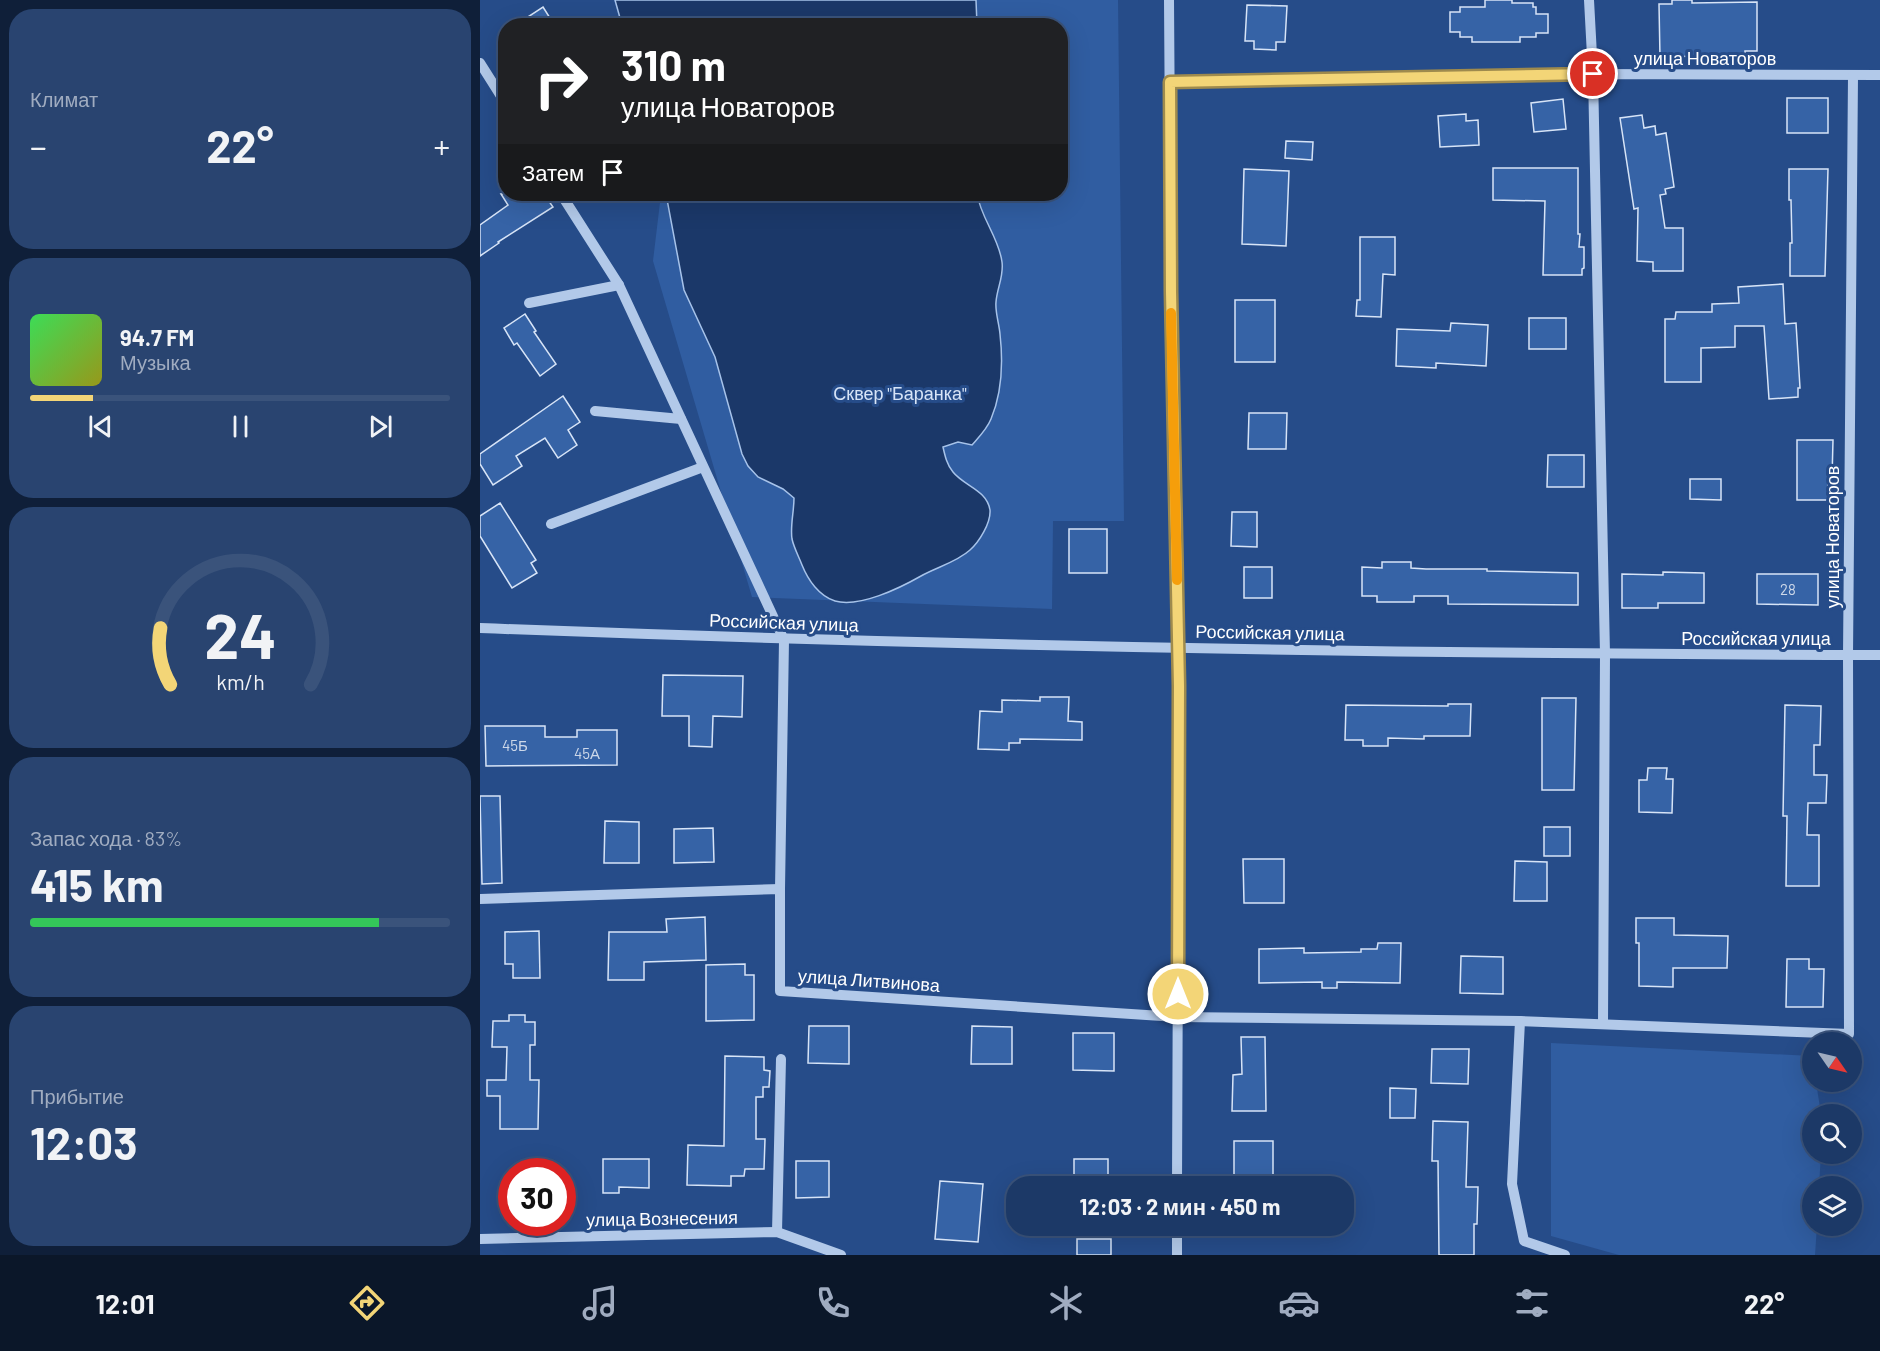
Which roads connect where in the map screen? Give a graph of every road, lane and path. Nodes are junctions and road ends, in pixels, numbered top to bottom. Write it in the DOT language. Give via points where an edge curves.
graph roads {
  1 [pos="1169,0"];
  2 [pos="1589,0"];
  3 [pos="480,63"];
  4 [pos="1593,74"];
  5 [pos="1880,75"];
  6 [pos="1853,76"];
  7 [pos="1170,82"];
  8 [pos="498,91"];
  9 [pos="565,201"];
  10 [pos="619,285"];
  11 [pos="529,303"];
  12 [pos="595,411"];
  13 [pos="681,418"];
  14 [pos="703,467"];
  15 [pos="551,524"];
  16 [pos="480,628"];
  17 [pos="784,640"];
  18 [pos="1178,646"];
  19 [pos="1605,654"];
  20 [pos="1848,655"];
  21 [pos="1880,655"];
  22 [pos="780,889"];
  23 [pos="480,899"];
  24 [pos="1178,1017"];
  25 [pos="1520,1021"];
  26 [pos="1604,1024"];
  27 [pos="781,1059"];
  28 [pos="1177,1176"];
  29 [pos="777,1232"];
  30 [pos="1177,1236"];
  31 [pos="480,1239"];
  32 [pos="841,1255"];
  33 [pos="1177,1255"];
  34 [pos="1565,1255"];
  1 -- 7 [label="street"];
  2 -- 4 [label="street"];
  3 -- 8 [label="street"];
  4 -- 6 [label="street, улица Новаторов"];
  4 -- 7 [label="street, улица Новаторов"];
  4 -- 19 [label="street"];
  5 -- 6 [label="street, улица Новаторов"];
  6 -- 20 [label="street, улица Новаторов"];
  7 -- 18 [label="street"];
  9 -- 10 [label="street"];
  10 -- 11 [label="street"];
  10 -- 13 [label="street"];
  12 -- 13 [label="street"];
  13 -- 14 [label="street"];
  14 -- 15 [label="street"];
  14 -- 17 [label="street"];
  16 -- 17 [label="street, Российская улица"];
  17 -- 18 [label="street, Российская улица"];
  17 -- 22 [label="street"];
  18 -- 19 [label="street, Российская улица"];
  18 -- 24 [label="street"];
  19 -- 20 [label="street, Российская улица"];
  19 -- 26 [label="street"];
  20 -- 21 [label="street, Российская улица"];
  20 -- 26 [label="street, улица Новаторов" via="1849,1034"];
  22 -- 23 [label="street"];
  22 -- 24 [label="street, улица Литвинова" via="780,991"];
  24 -- 25 [label="street"];
  24 -- 28 [label="street"];
  25 -- 26 [label="street"];
  25 -- 34 [label="street" via="1512,1184 1524,1241"];
  27 -- 29 [label="street"];
  29 -- 31 [label="street, улица Вознесения"];
  29 -- 32 [label="street, улица Вознесения"];
  30 -- 33 [label="street"];
}
